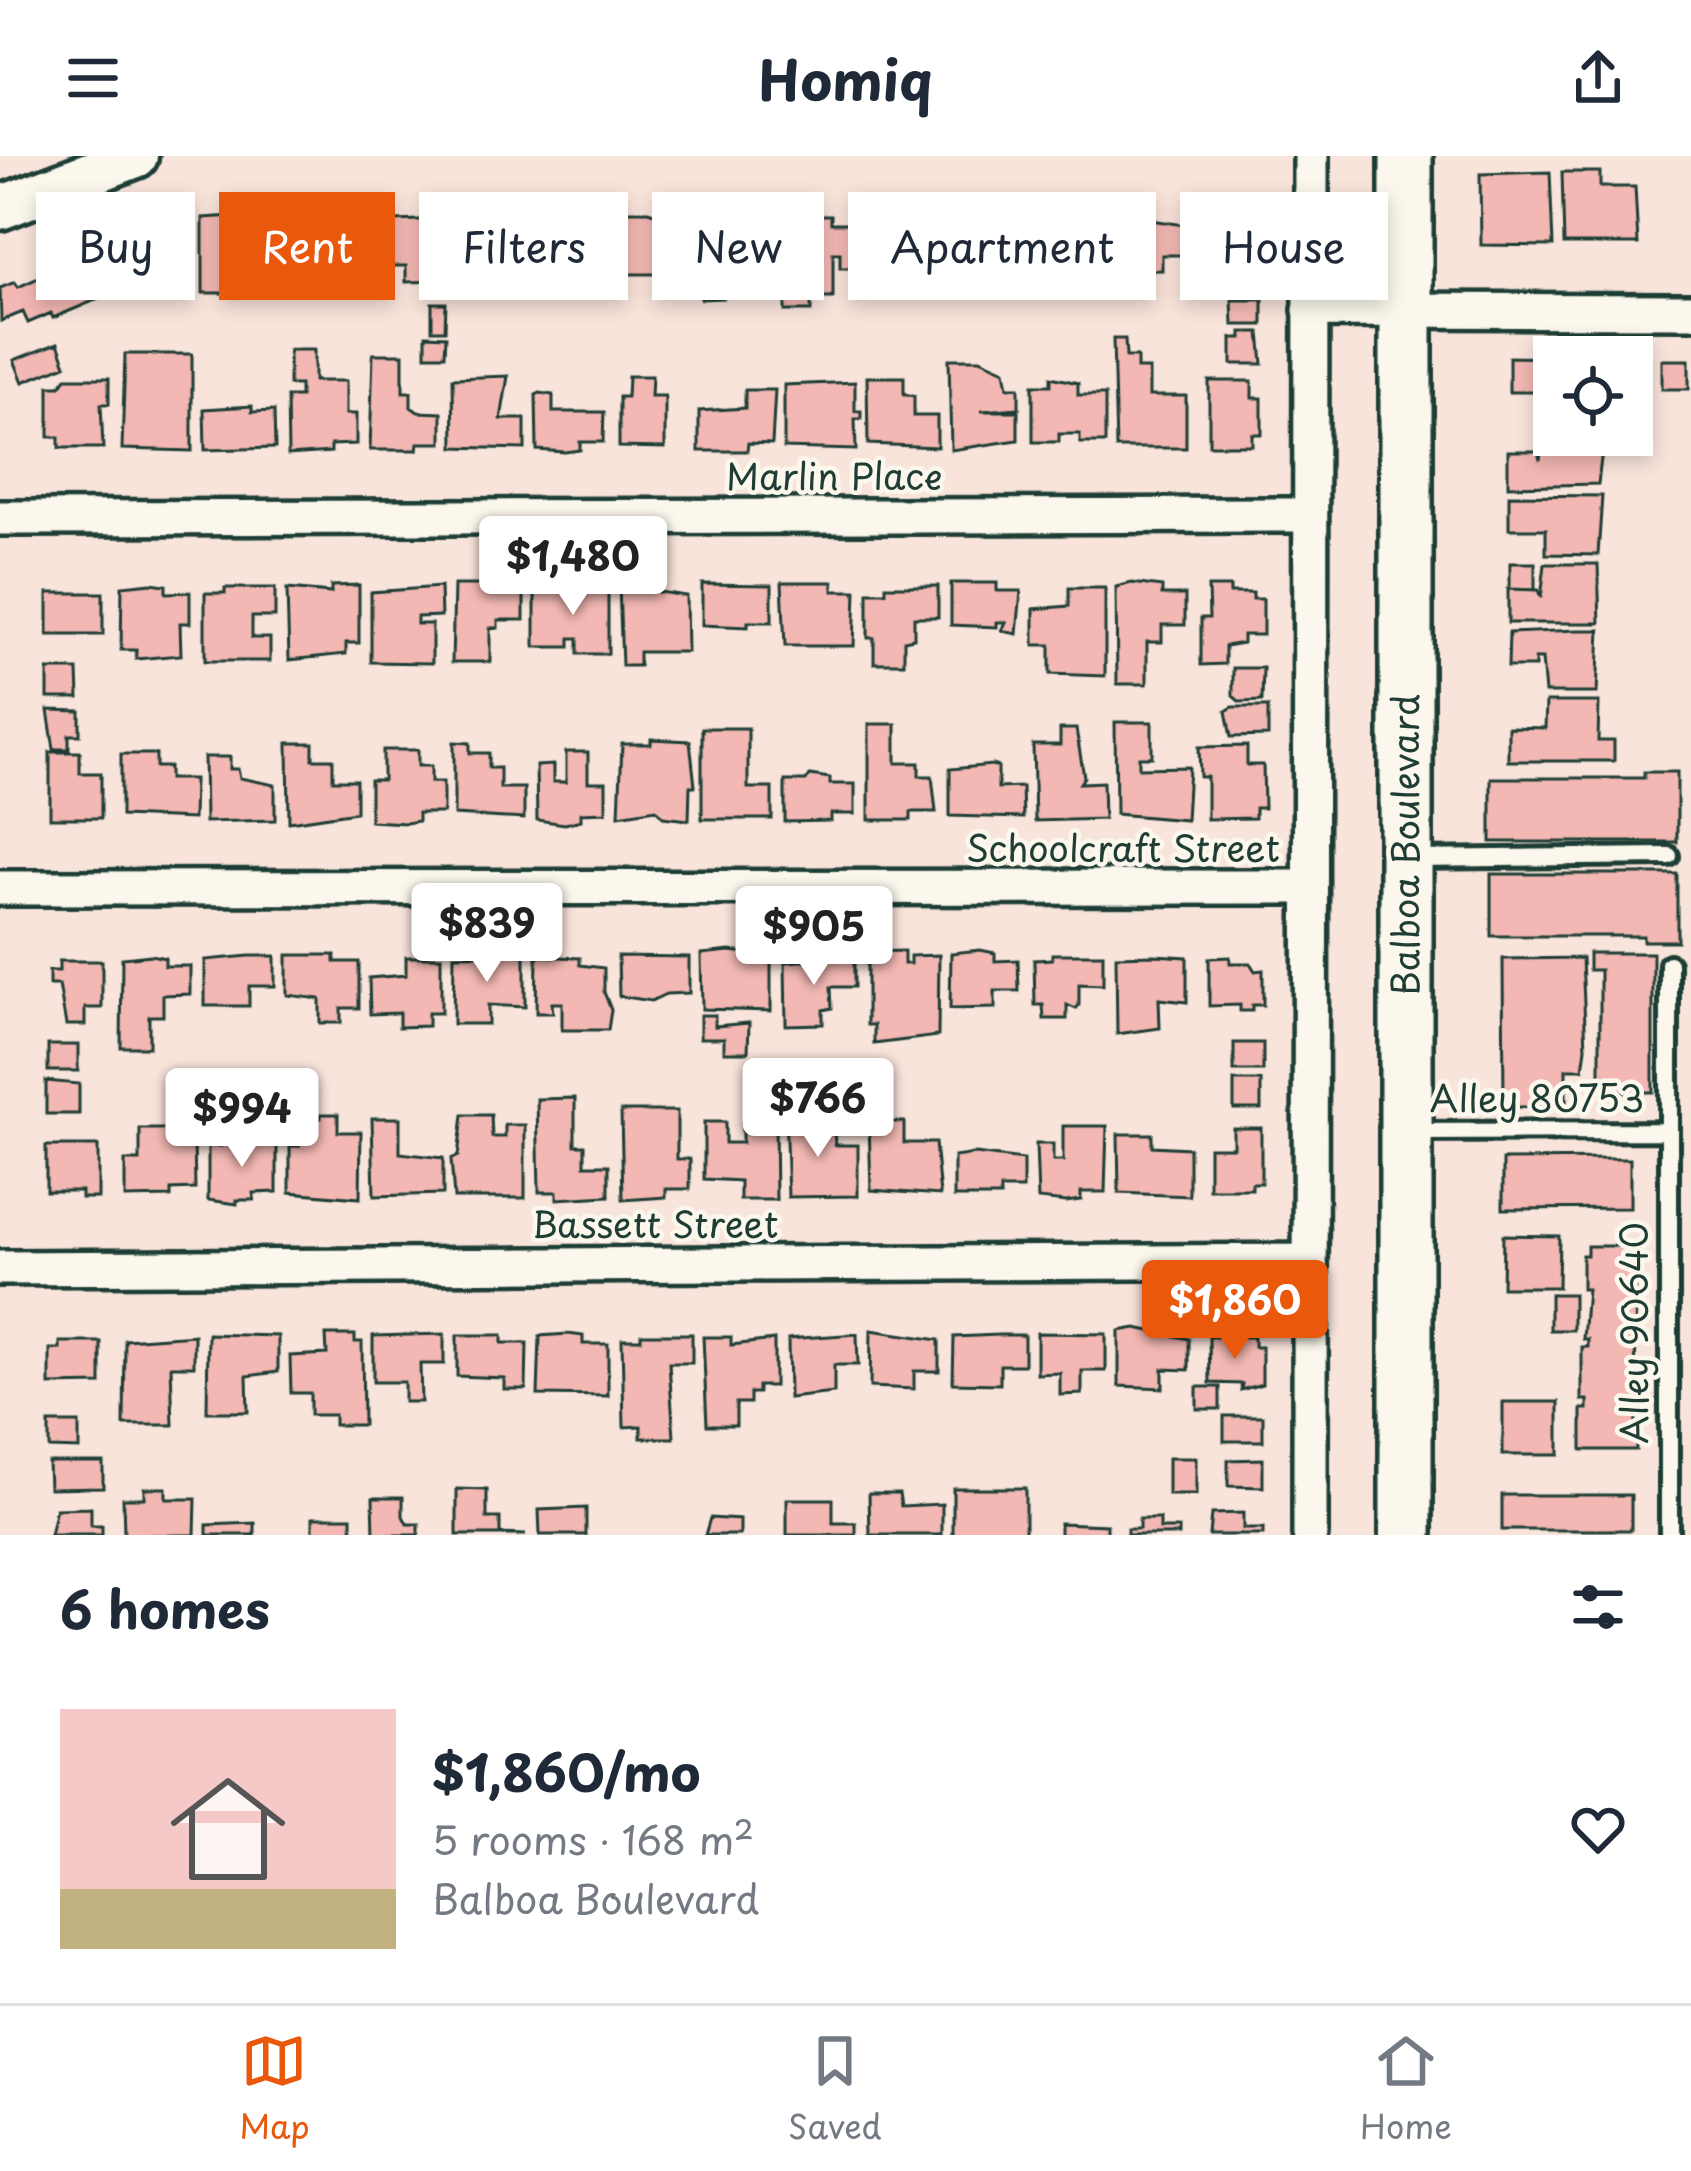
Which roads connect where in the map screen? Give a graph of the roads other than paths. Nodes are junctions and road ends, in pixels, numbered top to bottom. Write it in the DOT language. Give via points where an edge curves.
graph roads {
  1 [pos="136,156"];
  2 [pos="1311,156"];
  3 [pos="1406,156"];
  4 [pos="0,208"];
  5 [pos="1310,310"];
  6 [pos="1406,311"];
  7 [pos="1691,311"];
  8 [pos="1308,515"];
  9 [pos="0,518"];
  10 [pos="1670,856"];
  11 [pos="1406,859"];
  12 [pos="1309,887"];
  13 [pos="0,888"];
  14 [pos="1669,964"];
  15 [pos="1668,1131"];
  16 [pos="1406,1132"];
  17 [pos="1310,1261"];
  18 [pos="0,1268"];
  19 [pos="1310,1535"];
  20 [pos="1406,1535"];
  21 [pos="1670,1535"];
  1 -- 4 [label="street"];
  2 -- 5 [label="street"];
  3 -- 6 [label="main road, Balboa Boulevard"];
  5 -- 6 [label="street"];
  5 -- 8 [label="street"];
  6 -- 7 [label="street"];
  6 -- 11 [label="main road, Balboa Boulevard"];
  8 -- 9 [label="street, Marlin Place"];
  8 -- 12 [label="street"];
  10 -- 11 [label="lane"];
  11 -- 16 [label="main road, Balboa Boulevard"];
  12 -- 13 [label="street, Schoolcraft Street"];
  12 -- 17 [label="street"];
  14 -- 15 [label="lane, Alley 90640"];
  15 -- 16 [label="lane, Alley 80753"];
  15 -- 21 [label="lane, Alley 90640"];
  16 -- 20 [label="main road, Balboa Boulevard"];
  17 -- 18 [label="street, Bassett Street"];
  17 -- 19 [label="street"];
}
